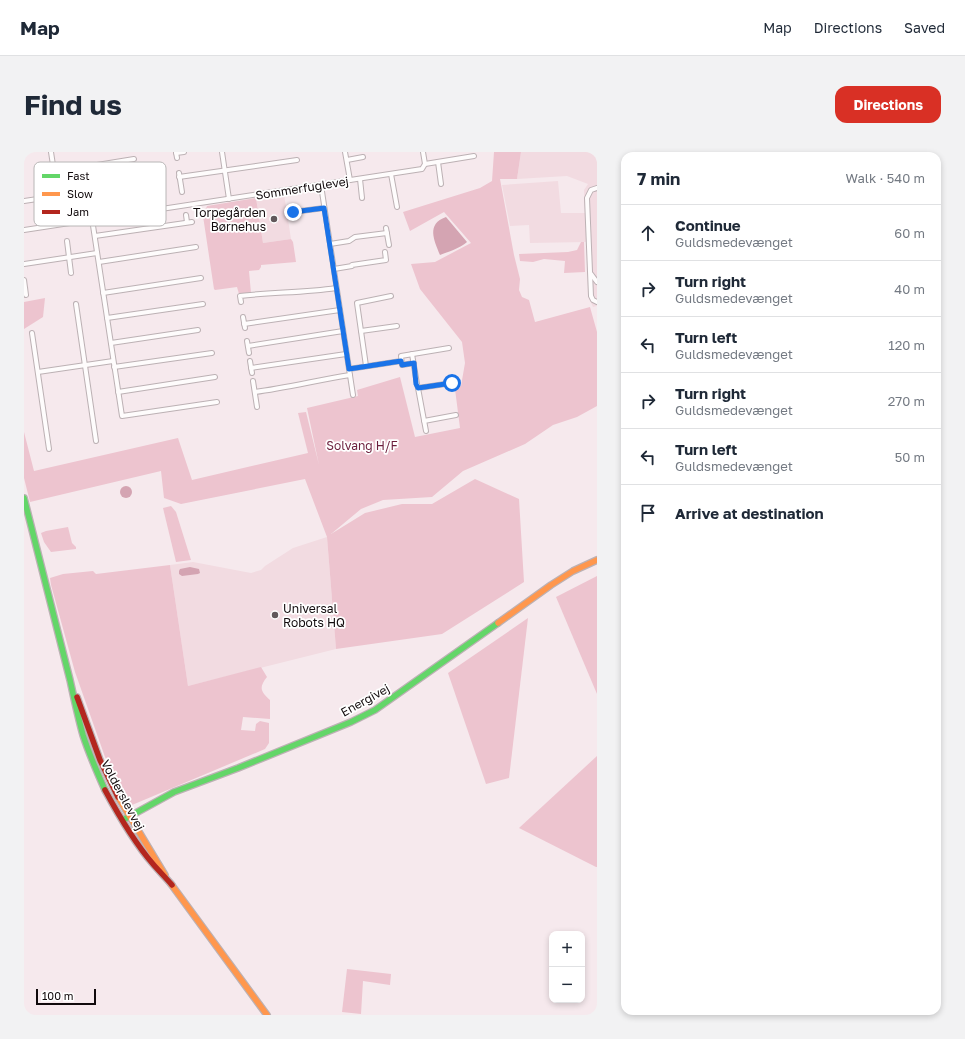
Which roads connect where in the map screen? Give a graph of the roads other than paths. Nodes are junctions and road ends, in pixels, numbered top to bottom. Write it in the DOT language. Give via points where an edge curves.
graph roads {
  1 [pos="51,152"];
  2 [pos="184,152"];
  3 [pos="222,152"];
  4 [pos="345,152"];
  5 [pos="423,152"];
  6 [pos="176,153"];
  7 [pos="474,156"];
  8 [pos="364,157"];
  9 [pos="177,158"];
  10 [pos="134,159"];
  11 [pos="297,160"];
  12 [pos="347,160"];
  13 [pos="52,162"];
  14 [pos="116,162"];
  15 [pos="438,162"];
  16 [pos="425,164"];
  17 [pos="224,170"];
  18 [pos="391,174"];
  19 [pos="360,179"];
  20 [pos="350,180"];
  21 [pos="441,184"];
  22 [pos="321,185"];
  23 [pos="597,188"];
  24 [pos="182,192"];
  25 [pos="362,198"];
  26 [pos="34,199"];
  27 [pos="229,199"];
  28 [pos="24,201"];
  29 [pos="303,205"];
  30 [pos="397,207"];
  31 [pos="166,208"];
  32 [pos="324,208"];
  33 [pos="304,211"];
  34 [pos="293,212"];
  35 [pos="186,215"];
  36 [pos="187,222"];
  37 [pos="192,222"];
  38 [pos="166,225"];
  39 [pos="49,226"];
  40 [pos="93,226"];
  41 [pos="161,226"];
  42 [pos="24,230"];
  43 [pos="95,236"];
  44 [pos="66,241"];
  45 [pos="190,242"];
  46 [pos="330,244"];
  47 [pos="389,245"];
  48 [pos="196,247"];
  49 [pos="191,248"];
  50 [pos="385,252"];
  51 [pos="97,253"];
  52 [pos="69,258"];
  53 [pos="99,262"];
  54 [pos="24,264"];
  55 [pos="334,270"];
  56 [pos="71,273"];
  57 [pos="591,274"];
  58 [pos="201,278"];
  59 [pos="24,280"];
  60 [pos="597,282"];
  61 [pos="336,288"];
  62 [pos="103,293"];
  63 [pos="26,294"];
  64 [pos="392,296"];
  65 [pos="241,302"];
  66 [pos="597,302"];
  67 [pos="76,304"];
  68 [pos="203,304"];
  69 [pos="340,310"];
  70 [pos="243,317"];
  71 [pos="107,318"];
  72 [pos="397,326"];
  73 [pos="198,330"];
  74 [pos="343,331"];
  75 [pos="361,331"];
  76 [pos="32,333"];
  77 [pos="111,343"];
  78 [pos="449,348"];
  79 [pos="212,353"];
  80 [pos="249,353"];
  81 [pos="346,354"];
  82 [pos="412,354"];
  83 [pos="113,361"];
  84 [pos="250,361"];
  85 [pos="401,361"];
  86 [pos="414,363"];
  87 [pos="85,365"];
  88 [pos="366,366"];
  89 [pos="114,368"];
  90 [pos="349,369"];
  91 [pos="38,372"];
  92 [pos="350,376"];
  93 [pos="215,377"];
  94 [pos="253,381"];
  95 [pos="452,383"];
  96 [pos="418,388"];
  97 [pos="118,392"];
  98 [pos="255,392"];
  99 [pos="353,395"];
  100 [pos="217,402"];
  101 [pos="257,407"];
  102 [pos="456,415"];
  103 [pos="424,421"];
  104 [pos="426,431"];
  105 [pos="96,441"];
  106 [pos="49,448"];
  107 [pos="24,498"];
  108 [pos="597,560"];
  109 [pos="70,680"];
  110 [pos="83,730"];
  111 [pos="129,817"];
  112 [pos="123,820"];
  113 [pos="172,885"];
  114 [pos="268,1015"];
  1 -- 13 [label="street"];
  2 -- 6 [label="street"];
  3 -- 17 [label="street"];
  4 -- 12 [label="street"];
  5 -- 16 [label="street"];
  6 -- 9 [label="street"];
  7 -- 15 [label="street"];
  8 -- 12 [label="street"];
  10 -- 14 [label="street"];
  11 -- 17 [label="street"];
  12 -- 20 [label="street"];
  15 -- 16 [label="street"];
  15 -- 21 [label="street"];
  16 -- 18 [label="street, Sommerfuglevej" via="422,170"];
  17 -- 24 [label="street" via="179,175"];
  17 -- 27 [label="street"];
  18 -- 19 [label="street, Sommerfuglevej"];
  18 -- 30 [label="street"];
  19 -- 20 [label="street, Sommerfuglevej"];
  19 -- 25 [label="street"];
  20 -- 22 [label="street, Sommerfuglevej"];
  22 -- 27 [label="street, Sommerfuglevej"];
  22 -- 32 [label="street"];
  23 -- 57 [label="street" via="590,190 587,198"];
  26 -- 28 [label="street"];
  27 -- 31 [label="street, Sommerfuglevej"];
  29 -- 33 [label="street"];
  32 -- 33 [label="street"];
  32 -- 46 [label="street"];
  33 -- 34 [label="street"];
  35 -- 36 [label="street"];
  36 -- 37 [label="street"];
  36 -- 38 [label="street"];
  39 -- 42 [label="street, Sommerfuglevej"];
  40 -- 43 [label="street"];
  41 -- 43 [label="street"];
  43 -- 51 [label="street"];
  44 -- 52 [label="street"];
  45 -- 49 [label="street"];
  46 -- 47 [label="street" via="387,231"];
  46 -- 55 [label="street"];
  48 -- 49 [label="street"];
  49 -- 53 [label="street"];
  50 -- 55 [label="street" via="386,260"];
  51 -- 52 [label="street"];
  51 -- 53 [label="street"];
  52 -- 54 [label="street"];
  52 -- 56 [label="street"];
  53 -- 62 [label="street"];
  55 -- 61 [label="street"];
  57 -- 60 [label="street"];
  57 -- 66 [label="street" via="591,296"];
  58 -- 62 [label="street"];
  59 -- 63 [label="street"];
  61 -- 65 [label="street" via="240,296"];
  61 -- 69 [label="street"];
  62 -- 71 [label="street"];
  64 -- 75 [label="street" via="357,303"];
  67 -- 87 [label="street"];
  68 -- 71 [label="street"];
  69 -- 70 [label="street" via="245,326"];
  69 -- 74 [label="street"];
  71 -- 77 [label="street"];
  72 -- 75 [label="street"];
  73 -- 77 [label="street"];
  74 -- 80 [label="street" via="247,344"];
  74 -- 81 [label="street"];
  75 -- 88 [label="street"];
  76 -- 91 [label="street"];
  77 -- 83 [label="street"];
  78 -- 82 [label="street"];
  79 -- 89 [label="street"];
  81 -- 84 [label="street" via="251,370"];
  81 -- 90 [label="street"];
  82 -- 85 [label="street" via="401,356"];
  82 -- 86 [label="street"];
  83 -- 87 [label="street"];
  83 -- 89 [label="street"];
  85 -- 86 [label="street" via="402,365"];
  85 -- 88 [label="street"];
  86 -- 96 [label="street"];
  87 -- 91 [label="street"];
  87 -- 105 [label="street"];
  88 -- 90 [label="street"];
  89 -- 97 [label="street"];
  90 -- 92 [label="street"];
  91 -- 106 [label="street"];
  92 -- 98 [label="street"];
  92 -- 99 [label="street"];
  93 -- 97 [label="street"];
  94 -- 98 [label="street"];
  95 -- 96 [label="street"];
  96 -- 103 [label="street"];
  97 -- 100 [label="street" via="122,416"];
  98 -- 101 [label="street"];
  102 -- 103 [label="street"];
  103 -- 104 [label="street"];
  107 -- 109 [label="street, Volderslevvej"];
  108 -- 111 [label="street, Energivej" via="551,585 375,710 351,722 174,792"];
  109 -- 110 [label="street, Volderslevvej"];
  109 -- 111 [label="street, Volderslevvej" via="108,779"];
  110 -- 111 [label="street" via="121,811"];
  110 -- 112 [label="street, Volderslevvej" via="102,781"];
  111 -- 112 [label="street, Energivej"];
  111 -- 113 [label="street, Volderslevvej"];
  112 -- 113 [label="street, Volderslevvej" via="146,855"];
  113 -- 114 [label="street, Volderslevvej"];
}
